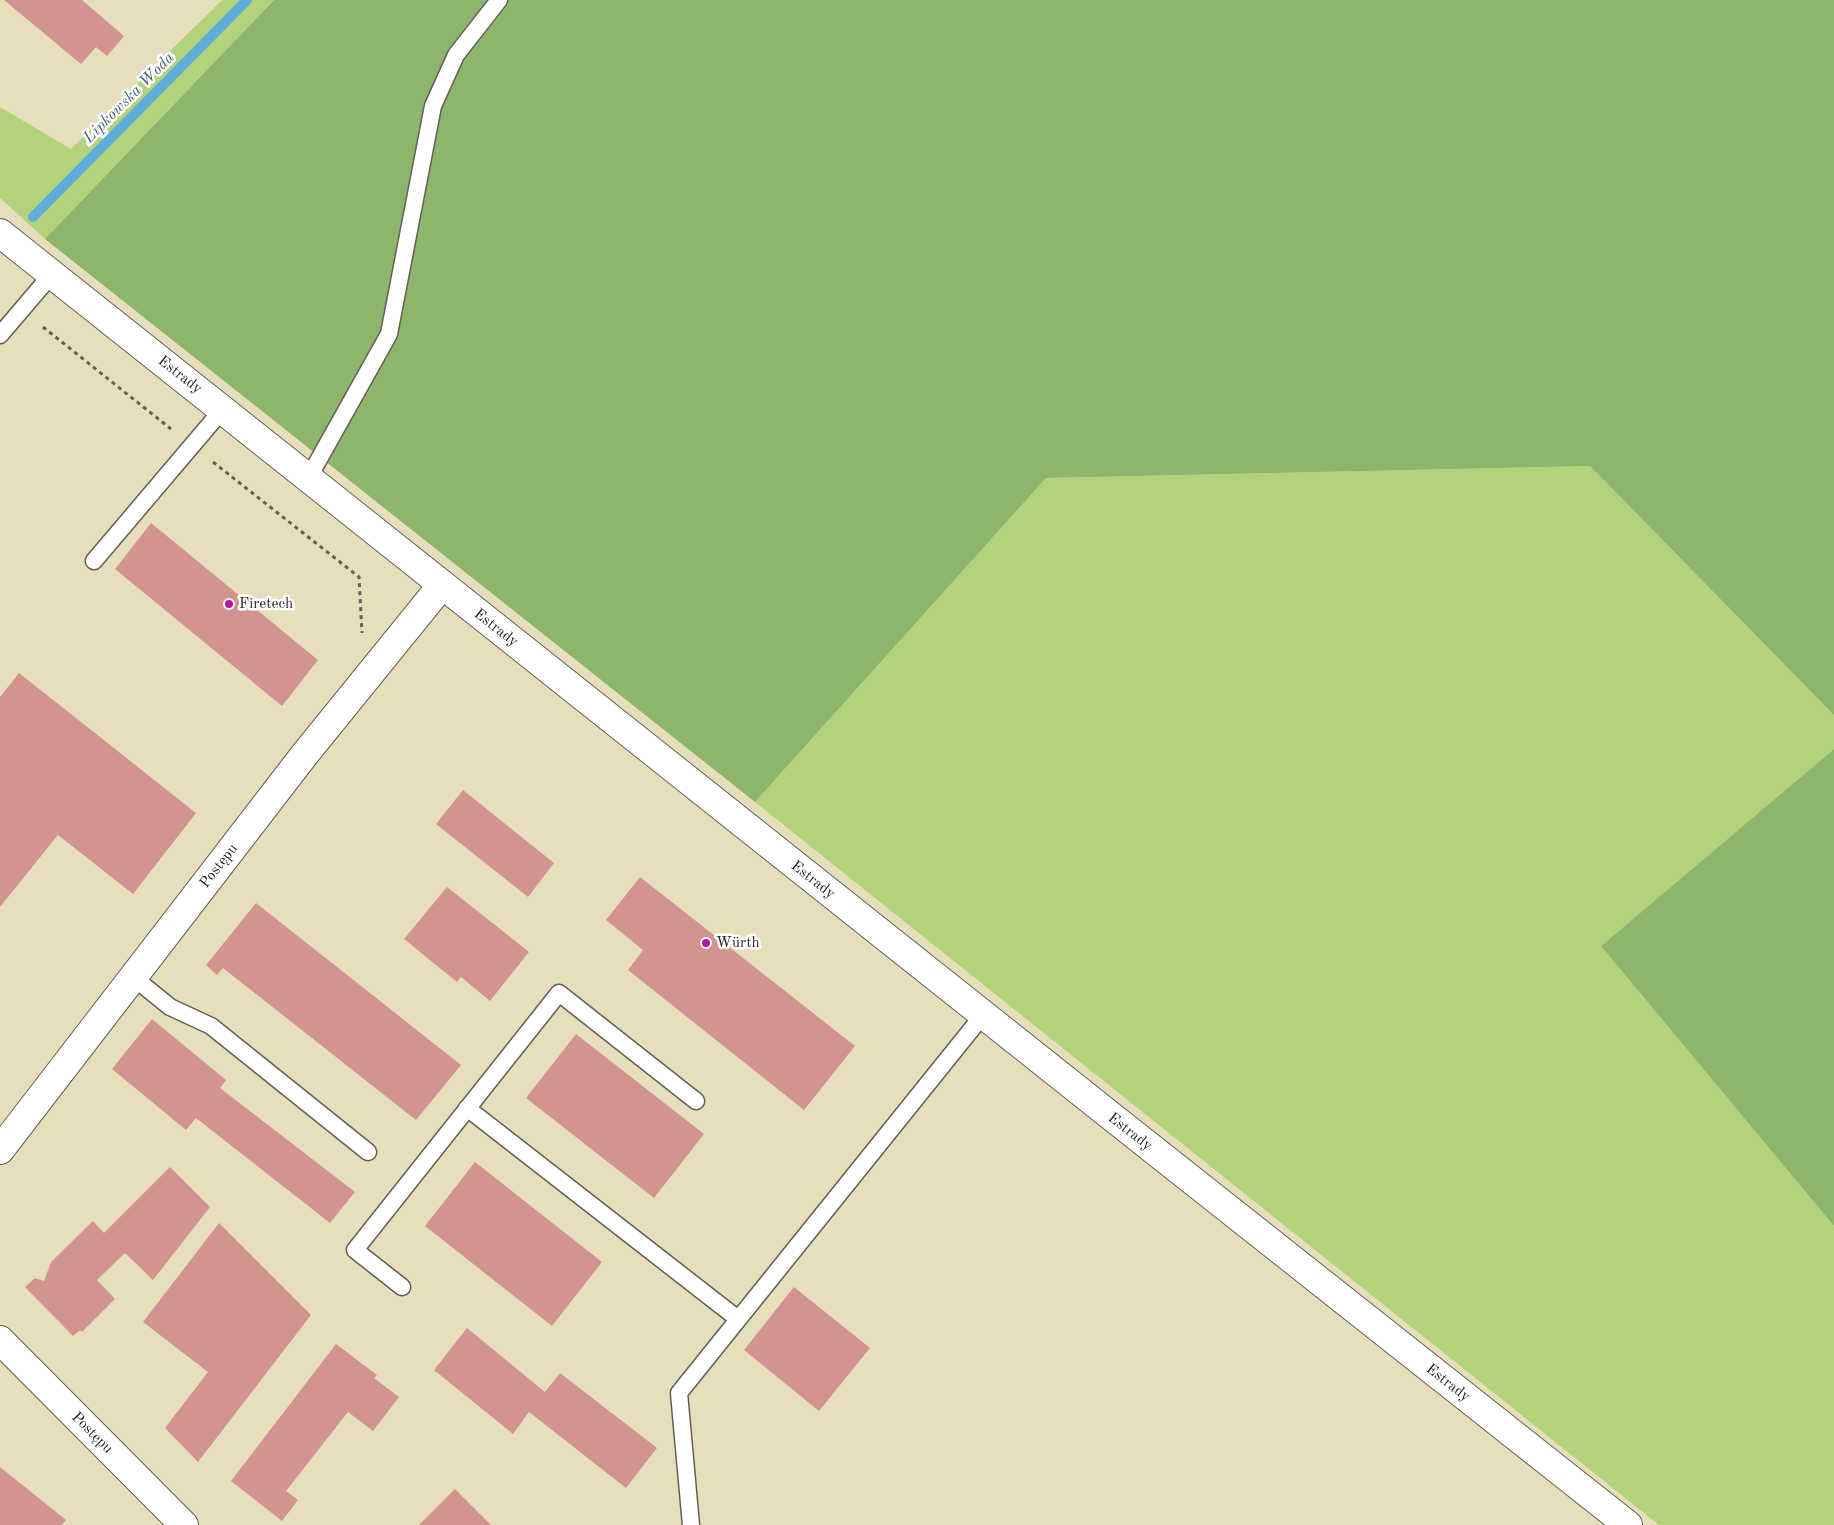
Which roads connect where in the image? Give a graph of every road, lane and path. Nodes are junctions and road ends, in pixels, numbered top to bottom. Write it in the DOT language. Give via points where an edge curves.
graph roads {
  1 [pos="499,0"];
  2 [pos="0,233"];
  3 [pos="52,274"];
  4 [pos="40,325"];
  5 [pos="0,335"];
  6 [pos="223,408"];
  7 [pos="192,446"];
  8 [pos="309,476"];
  9 [pos="94,561"];
  10 [pos="442,585"];
  11 [pos="362,639"];
  12 [pos="133,978"];
  13 [pos="983,1015"];
  14 [pos="696,1101"];
  15 [pos="467,1108"];
  16 [pos="0,1150"];
  17 [pos="368,1152"];
  18 [pos="402,1287"];
  19 [pos="738,1319"];
  20 [pos="0,1340"];
  21 [pos="184,1525"];
  22 [pos="691,1525"];
  23 [pos="1628,1525"];
  1 -- 8 [label="lane" via="456,55 433,106 389,334"];
  2 -- 3 [label="main road, Estrady"];
  3 -- 5 [label="lane"];
  3 -- 6 [label="main road, Estrady"];
  4 -- 7 [label="path"];
  6 -- 7 [label="lane"];
  6 -- 8 [label="main road, Estrady"];
  7 -- 9 [label="lane"];
  7 -- 11 [label="path" via="359,577"];
  8 -- 10 [label="main road, Estrady"];
  10 -- 12 [label="main road, Postępu" via="305,754"];
  10 -- 13 [label="main road, Estrady"];
  12 -- 16 [label="main road, Postępu"];
  12 -- 17 [label="lane" via="170,1007 211,1026"];
  13 -- 19 [label="lane"];
  13 -- 23 [label="main road, Estrady"];
  14 -- 15 [label="lane" via="559,993"];
  15 -- 18 [label="lane" via="355,1250"];
  15 -- 19 [label="lane"];
  19 -- 22 [label="lane" via="680,1393"];
  20 -- 21 [label="main road, Postępu"];
}
